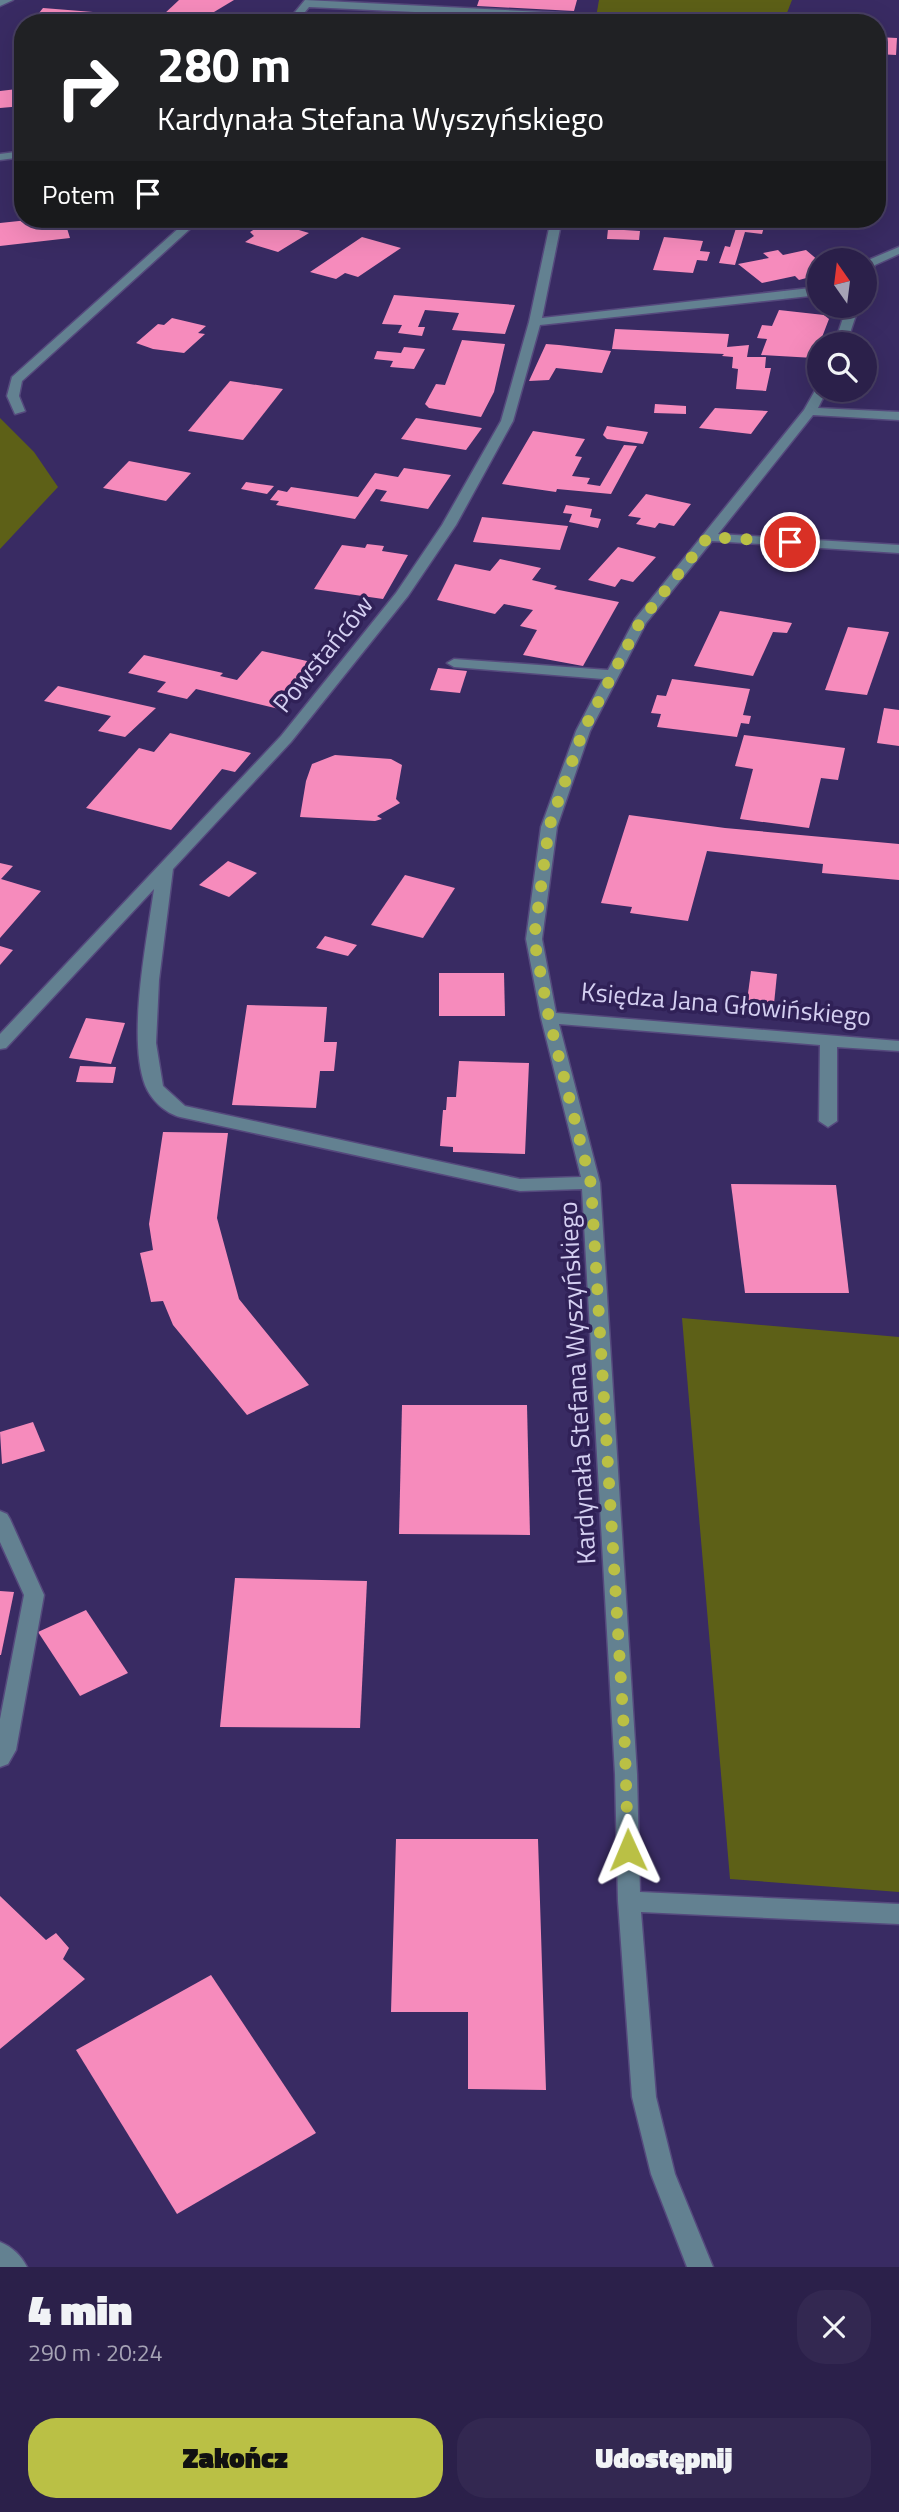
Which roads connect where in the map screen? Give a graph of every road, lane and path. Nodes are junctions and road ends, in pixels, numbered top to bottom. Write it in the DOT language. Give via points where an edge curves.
graph roads {
  1 [pos="8,0"];
  2 [pos="308,2"];
  3 [pos="0,3"];
  4 [pos="544,14"];
  5 [pos="185,228"];
  6 [pos="554,228"];
  7 [pos="899,250"];
  8 [pos="877,260"];
  9 [pos="807,292"];
  10 [pos="535,322"];
  11 [pos="815,402"];
  12 [pos="19,411"];
  13 [pos="810,411"];
  14 [pos="899,416"];
  15 [pos="708,537"];
  16 [pos="899,550"];
  17 [pos="454,663"];
  18 [pos="612,675"];
  19 [pos="165,867"];
  20 [pos="549,1018"];
  21 [pos="829,1040"];
  22 [pos="0,1044"];
  23 [pos="899,1046"];
  24 [pos="828,1121"];
  25 [pos="591,1184"];
  26 [pos="0,1519"];
  27 [pos="0,1758"];
  28 [pos="629,1901"];
  29 [pos="899,1913"];
  30 [pos="0,2254"];
  31 [pos="15,2267"];
  32 [pos="700,2267"];
  1 -- 3 [label="street"];
  2 -- 4 [label="street"];
  5 -- 12 [label="street" via="16,380 13,396"];
  6 -- 10 [label="street, Powstańców"];
  7 -- 8 [label="street"];
  9 -- 10 [label="street"];
  10 -- 19 [label="street, Powstańców" via="507,421 449,525 401,596 286,739"];
  11 -- 13 [label="street, Kardynała Stefana Wyszyńskiego"];
  13 -- 14 [label="street"];
  13 -- 15 [label="street, Kardynała Stefana Wyszyńskiego"];
  15 -- 16 [label="street"];
  15 -- 18 [label="street, Kardynała Stefana Wyszyńskiego" via="640,622"];
  17 -- 18 [label="street"];
  18 -- 20 [label="street, Kardynała Stefana Wyszyńskiego" via="583,731 549,827 534,939"];
  19 -- 22 [label="street, Powstańców"];
  19 -- 25 [label="street" via="146,1040 153,1084 164,1102 180,1111 520,1185"];
  20 -- 21 [label="street, Księdza Jana Głowińskiego"];
  20 -- 25 [label="street, Kardynała Stefana Wyszyńskiego"];
  21 -- 23 [label="street, Księdza Jana Głowińskiego"];
  21 -- 24 [label="street"];
  25 -- 28 [label="street, Kardynała Stefana Wyszyńskiego" via="626,1760"];
  26 -- 27 [label="street" via="34,1595"];
  28 -- 29 [label="street"];
  28 -- 32 [label="street, Kardynała Stefana Wyszyńskiego" via="644,2097 663,2174"];
  30 -- 31 [label="street"];
}
